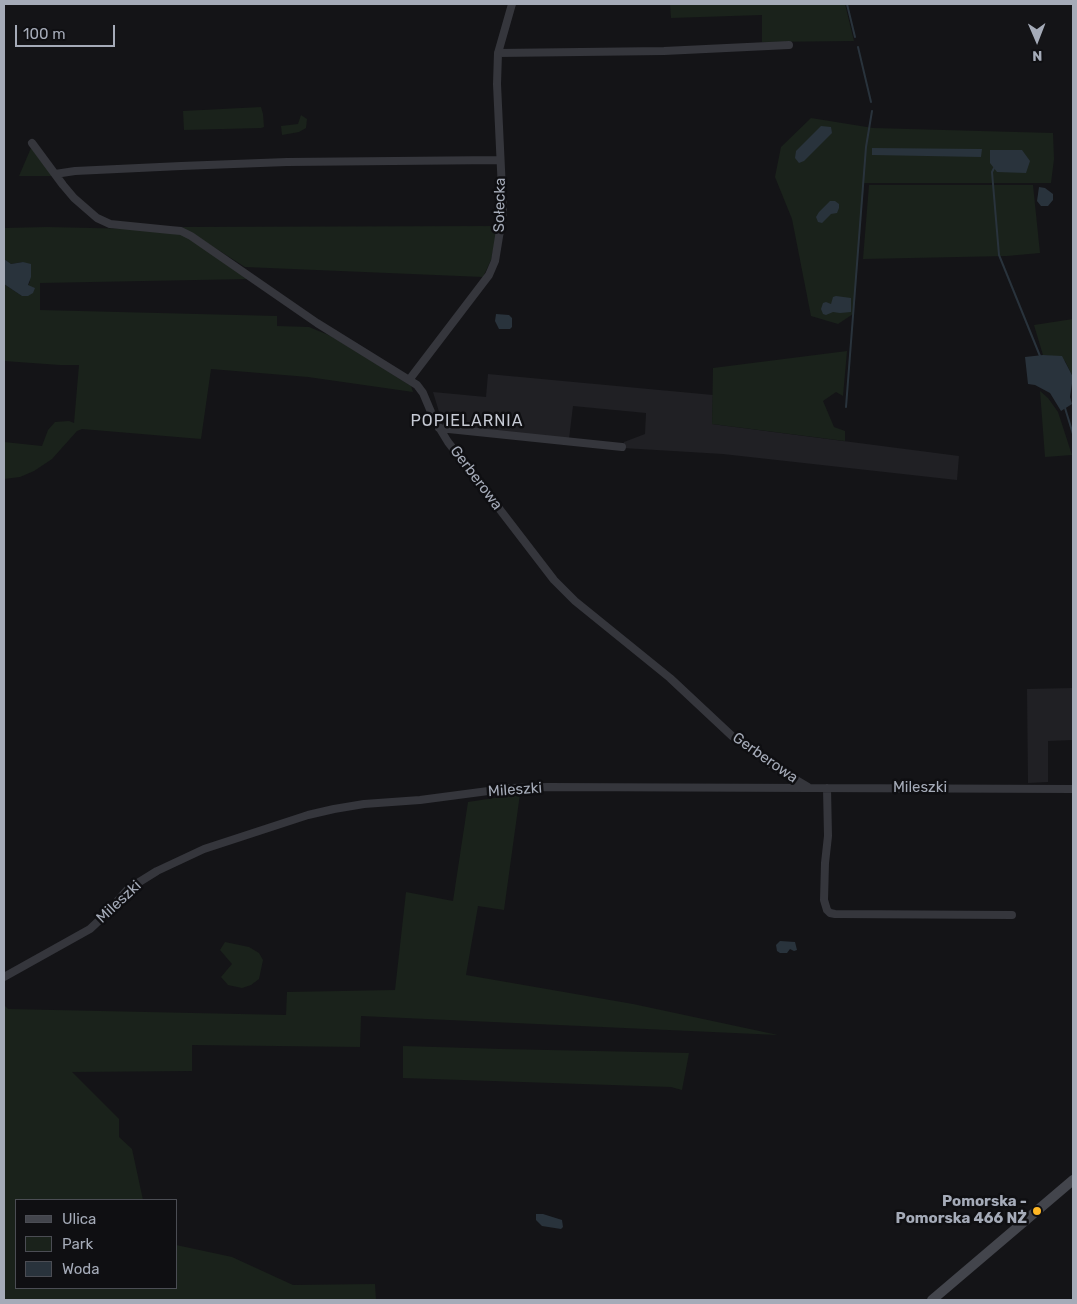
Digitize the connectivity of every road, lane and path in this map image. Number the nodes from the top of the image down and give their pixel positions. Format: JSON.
{"nodes":[{"id":1,"x":512,"y":4,"type":"edge"},
{"id":2,"x":789,"y":45,"type":"dead end"},
{"id":3,"x":498,"y":53,"type":"junction"},
{"id":4,"x":32,"y":142,"type":"dead end"},
{"id":5,"x":500,"y":160,"type":"junction"},
{"id":6,"x":55,"y":174,"type":"junction"},
{"id":7,"x":409,"y":380,"type":"junction"},
{"id":8,"x":439,"y":428,"type":"junction"},
{"id":9,"x":622,"y":447,"type":"dead end"},
{"id":10,"x":810,"y":788,"type":"junction"},
{"id":11,"x":827,"y":788,"type":"junction"},
{"id":12,"x":1073,"y":789,"type":"edge"},
{"id":13,"x":1012,"y":915,"type":"dead end"},
{"id":14,"x":4,"y":977,"type":"edge"},
{"id":15,"x":1073,"y":1180,"type":"edge"},
{"id":16,"x":932,"y":1300,"type":"edge"}],
"edges":[{"from":1,"to":3,"type":"street","name":"Sołecka"},
{"from":2,"to":3,"type":"street"},
{"from":3,"to":5,"type":"street","name":"Sołecka"},
{"from":4,"to":6,"type":"street","name":"Gerberowa"},
{"from":5,"to":6,"type":"street"},
{"from":5,"to":7,"type":"street","name":"Sołecka"},
{"from":6,"to":7,"type":"street","name":"Gerberowa"},
{"from":7,"to":8,"type":"street","name":"Gerberowa"},
{"from":8,"to":9,"type":"street"},
{"from":8,"to":10,"type":"street","name":"Gerberowa"},
{"from":10,"to":11,"type":"street","name":"Mileszki"},
{"from":10,"to":14,"type":"street","name":"Mileszki"},
{"from":11,"to":12,"type":"street","name":"Mileszki"},
{"from":11,"to":13,"type":"street"},
{"from":15,"to":16,"type":"street"}]}
